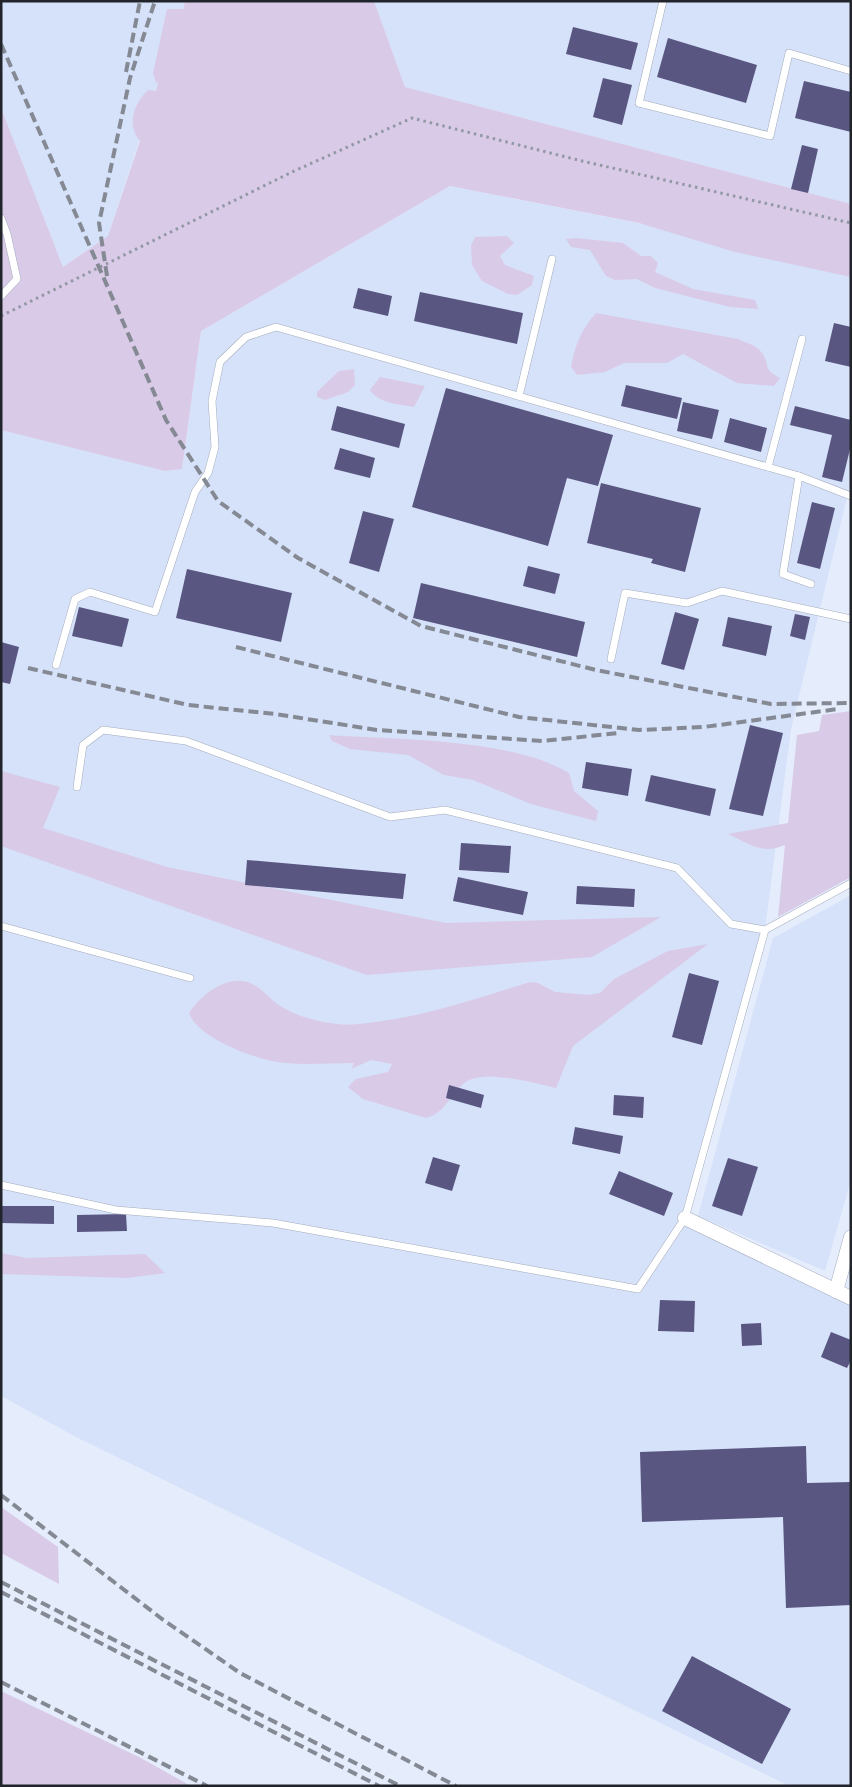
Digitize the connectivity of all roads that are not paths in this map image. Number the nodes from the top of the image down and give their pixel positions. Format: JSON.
{"nodes":[{"id":1,"x":663,"y":1,"type":"edge"},
{"id":2,"x":851,"y":71,"type":"edge"},
{"id":3,"x":1,"y":218,"type":"edge"},
{"id":4,"x":552,"y":259,"type":"dead end"},
{"id":5,"x":1,"y":296,"type":"edge"},
{"id":6,"x":802,"y":340,"type":"dead end"},
{"id":7,"x":519,"y":396,"type":"junction"},
{"id":8,"x":768,"y":468,"type":"junction"},
{"id":9,"x":800,"y":476,"type":"junction"},
{"id":10,"x":851,"y":496,"type":"edge"},
{"id":11,"x":811,"y":584,"type":"dead end"},
{"id":12,"x":851,"y":619,"type":"edge"},
{"id":13,"x":611,"y":659,"type":"dead end"},
{"id":14,"x":56,"y":665,"type":"dead end"},
{"id":15,"x":77,"y":787,"type":"dead end"},
{"id":16,"x":851,"y":884,"type":"edge"},
{"id":17,"x":1,"y":926,"type":"edge"},
{"id":18,"x":765,"y":930,"type":"junction"},
{"id":19,"x":190,"y":978,"type":"dead end"},
{"id":20,"x":1,"y":1185,"type":"edge"},
{"id":21,"x":685,"y":1218,"type":"junction"},
{"id":22,"x":851,"y":1238,"type":"edge"},
{"id":23,"x":836,"y":1292,"type":"junction"},
{"id":24,"x":851,"y":1298,"type":"edge"}],
"edges":[{"from":1,"to":2,"type":"lane"},
{"from":3,"to":5,"type":"lane"},
{"from":4,"to":7,"type":"lane"},
{"from":6,"to":8,"type":"lane"},
{"from":7,"to":8,"type":"lane"},
{"from":7,"to":14,"type":"lane"},
{"from":8,"to":9,"type":"lane"},
{"from":9,"to":10,"type":"lane"},
{"from":9,"to":11,"type":"lane"},
{"from":12,"to":13,"type":"lane"},
{"from":15,"to":18,"type":"lane"},
{"from":16,"to":18,"type":"lane"},
{"from":17,"to":19,"type":"lane"},
{"from":18,"to":21,"type":"lane"},
{"from":20,"to":21,"type":"lane"},
{"from":21,"to":23,"type":"street"},
{"from":22,"to":23,"type":"street"},
{"from":23,"to":24,"type":"street"}]}
